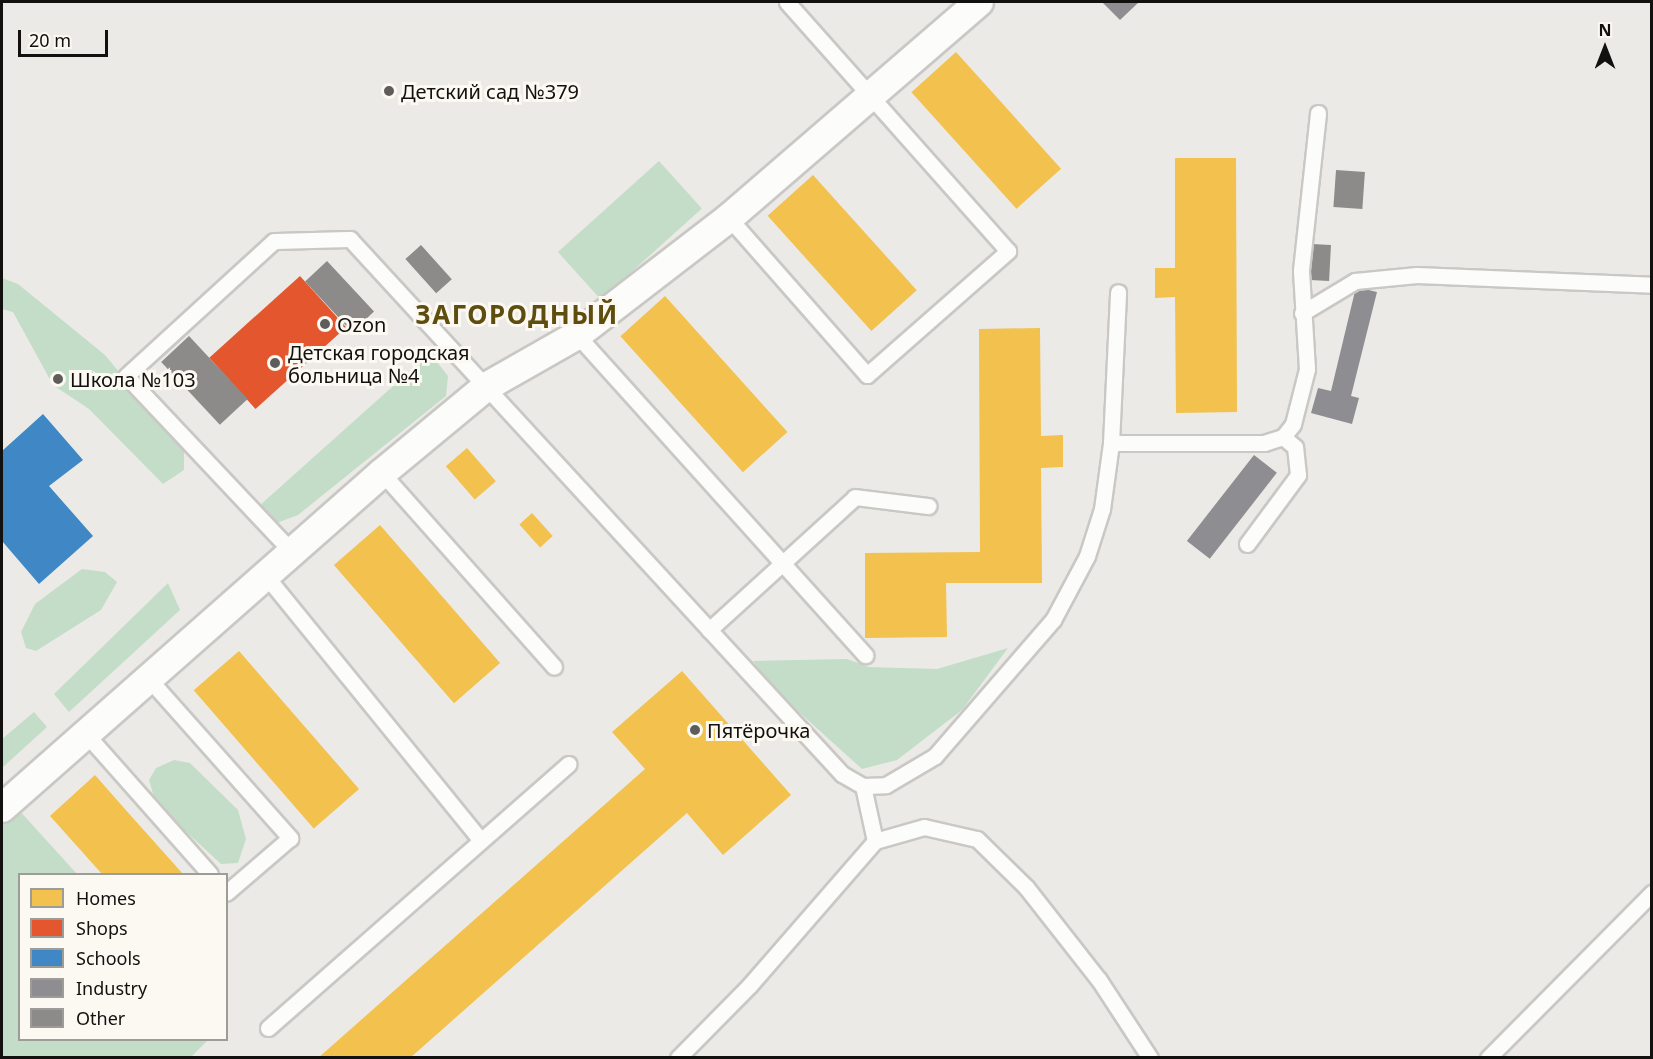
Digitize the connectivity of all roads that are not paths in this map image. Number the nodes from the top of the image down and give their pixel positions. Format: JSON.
{"nodes":[{"id":1,"x":787,"y":2,"type":"edge"},
{"id":2,"x":979,"y":2,"type":"edge"},
{"id":3,"x":870,"y":96,"type":"junction"},
{"id":4,"x":1318,"y":113,"type":"dead end"},
{"id":5,"x":729,"y":218,"type":"junction"},
{"id":6,"x":1652,"y":285,"type":"edge"},
{"id":7,"x":1118,"y":292,"type":"dead end"},
{"id":8,"x":1302,"y":313,"type":"junction"},
{"id":9,"x":577,"y":335,"type":"junction"},
{"id":10,"x":486,"y":387,"type":"junction"},
{"id":11,"x":1283,"y":436,"type":"junction"},
{"id":12,"x":1111,"y":442,"type":"junction"},
{"id":13,"x":382,"y":473,"type":"junction"},
{"id":14,"x":928,"y":506,"type":"dead end"},
{"id":15,"x":1247,"y":544,"type":"dead end"},
{"id":16,"x":293,"y":553,"type":"junction"},
{"id":17,"x":784,"y":560,"type":"junction"},
{"id":18,"x":266,"y":576,"type":"junction"},
{"id":19,"x":710,"y":630,"type":"junction"},
{"id":20,"x":865,"y":655,"type":"dead end"},
{"id":21,"x":554,"y":667,"type":"dead end"},
{"id":22,"x":149,"y":679,"type":"junction"},
{"id":23,"x":86,"y":734,"type":"junction"},
{"id":24,"x":569,"y":764,"type":"dead end"},
{"id":25,"x":863,"y":786,"type":"junction"},
{"id":26,"x":2,"y":808,"type":"edge"},
{"id":27,"x":481,"y":842,"type":"junction"},
{"id":28,"x":874,"y":842,"type":"junction"},
{"id":29,"x":209,"y":873,"type":"edge"},
{"id":30,"x":228,"y":891,"type":"edge"},
{"id":31,"x":1652,"y":893,"type":"edge"},
{"id":32,"x":268,"y":1028,"type":"dead end"},
{"id":33,"x":678,"y":1058,"type":"edge"},
{"id":34,"x":1150,"y":1058,"type":"edge"},
{"id":35,"x":1488,"y":1058,"type":"edge"}],
"edges":[{"from":1,"to":3,"type":"lane"},
{"from":2,"to":3,"type":"street"},
{"from":3,"to":5,"type":"street"},
{"from":3,"to":5,"type":"lane"},
{"from":4,"to":8,"type":"lane"},
{"from":5,"to":9,"type":"street"},
{"from":6,"to":8,"type":"lane"},
{"from":7,"to":12,"type":"lane"},
{"from":8,"to":11,"type":"lane"},
{"from":9,"to":10,"type":"street"},
{"from":9,"to":17,"type":"lane"},
{"from":10,"to":13,"type":"street"},
{"from":10,"to":16,"type":"lane"},
{"from":10,"to":19,"type":"lane"},
{"from":11,"to":12,"type":"lane"},
{"from":11,"to":15,"type":"lane"},
{"from":12,"to":25,"type":"lane"},
{"from":13,"to":16,"type":"street"},
{"from":13,"to":21,"type":"lane"},
{"from":14,"to":17,"type":"lane"},
{"from":16,"to":18,"type":"street"},
{"from":17,"to":19,"type":"lane"},
{"from":17,"to":20,"type":"lane"},
{"from":18,"to":22,"type":"street"},
{"from":18,"to":27,"type":"lane"},
{"from":19,"to":25,"type":"lane"},
{"from":22,"to":23,"type":"street"},
{"from":22,"to":30,"type":"lane"},
{"from":23,"to":26,"type":"street"},
{"from":23,"to":29,"type":"lane"},
{"from":24,"to":27,"type":"lane"},
{"from":25,"to":28,"type":"lane"},
{"from":27,"to":32,"type":"lane"},
{"from":28,"to":33,"type":"lane"},
{"from":28,"to":34,"type":"lane"},
{"from":31,"to":35,"type":"lane"}]}
